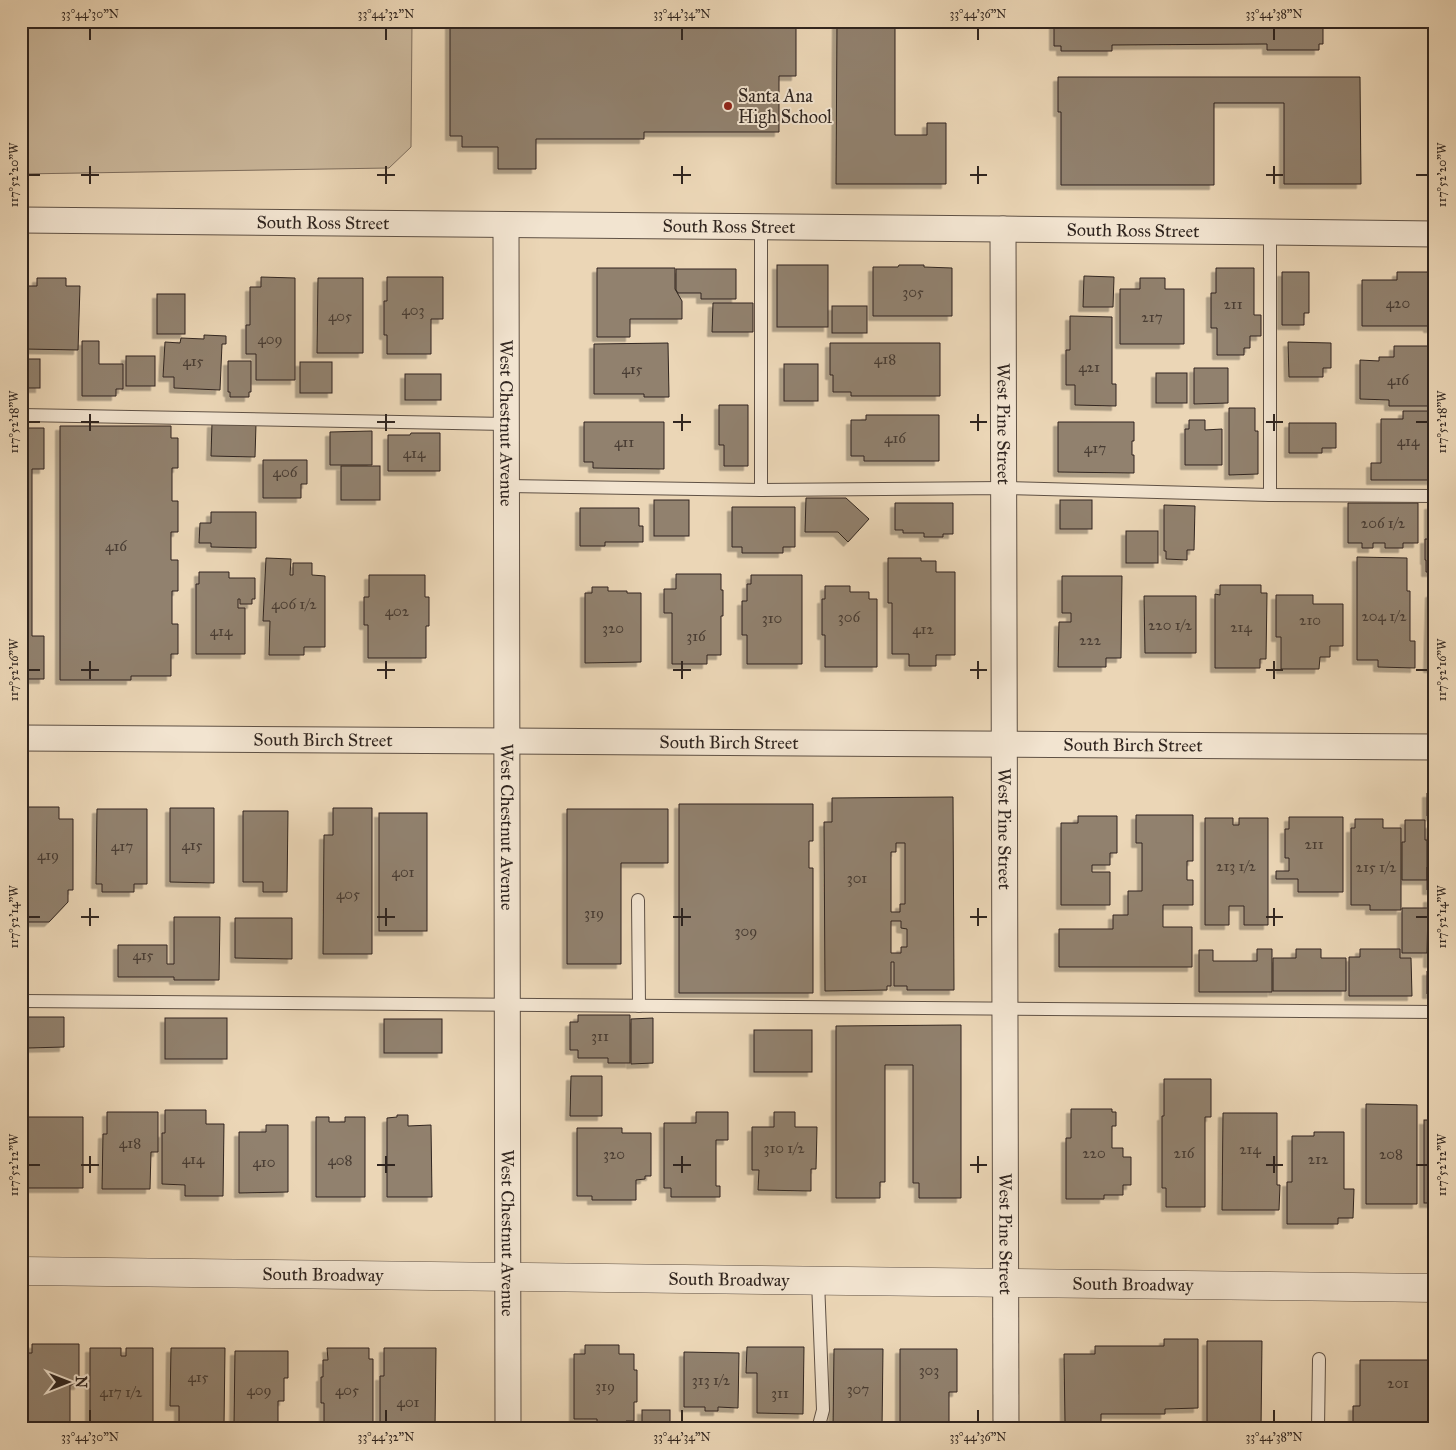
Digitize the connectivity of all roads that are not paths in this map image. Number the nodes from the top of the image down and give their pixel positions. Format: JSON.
{"nodes":[{"id":1,"x":21,"y":220,"type":"edge"},
{"id":2,"x":506,"y":225,"type":"junction"},
{"id":3,"x":761,"y":228,"type":"junction"},
{"id":4,"x":1003,"y":229,"type":"junction"},
{"id":5,"x":1270,"y":233,"type":"junction"},
{"id":6,"x":1435,"y":234,"type":"edge"},
{"id":7,"x":21,"y":415,"type":"edge"},
{"id":8,"x":506,"y":424,"type":"junction"},
{"id":9,"x":506,"y":486,"type":"junction"},
{"id":10,"x":1004,"y":488,"type":"junction"},
{"id":11,"x":761,"y":490,"type":"junction"},
{"id":12,"x":1270,"y":495,"type":"junction"},
{"id":13,"x":1435,"y":496,"type":"edge"},
{"id":14,"x":21,"y":738,"type":"edge"},
{"id":15,"x":507,"y":741,"type":"junction"},
{"id":16,"x":1004,"y":744,"type":"junction"},
{"id":17,"x":1435,"y":747,"type":"edge"},
{"id":18,"x":638,"y":900,"type":"dead end"},
{"id":19,"x":21,"y":1001,"type":"edge"},
{"id":20,"x":507,"y":1005,"type":"junction"},
{"id":21,"x":639,"y":1006,"type":"junction"},
{"id":22,"x":1005,"y":1009,"type":"junction"},
{"id":23,"x":1435,"y":1012,"type":"edge"},
{"id":24,"x":21,"y":1271,"type":"edge"},
{"id":25,"x":508,"y":1278,"type":"junction"},
{"id":26,"x":818,"y":1281,"type":"junction"},
{"id":27,"x":1005,"y":1283,"type":"junction"},
{"id":28,"x":1435,"y":1288,"type":"edge"},
{"id":29,"x":1319,"y":1359,"type":"dead end"},
{"id":30,"x":508,"y":1429,"type":"edge"},
{"id":31,"x":818,"y":1429,"type":"edge"},
{"id":32,"x":1006,"y":1429,"type":"edge"},
{"id":33,"x":1318,"y":1429,"type":"edge"}],
"edges":[{"from":1,"to":2,"type":"street","name":"South Ross Street"},
{"from":2,"to":3,"type":"street","name":"South Ross Street"},
{"from":2,"to":8,"type":"street","name":"West Chestnut Avenue"},
{"from":3,"to":4,"type":"street","name":"South Ross Street"},
{"from":3,"to":11,"type":"lane"},
{"from":4,"to":5,"type":"street","name":"South Ross Street"},
{"from":4,"to":10,"type":"street","name":"West Pine Street"},
{"from":5,"to":6,"type":"street","name":"South Ross Street"},
{"from":5,"to":12,"type":"lane"},
{"from":7,"to":8,"type":"lane"},
{"from":8,"to":9,"type":"street","name":"West Chestnut Avenue"},
{"from":9,"to":11,"type":"lane"},
{"from":9,"to":15,"type":"street","name":"West Chestnut Avenue"},
{"from":10,"to":11,"type":"lane"},
{"from":10,"to":12,"type":"lane"},
{"from":10,"to":16,"type":"street","name":"West Pine Street"},
{"from":12,"to":13,"type":"lane"},
{"from":14,"to":15,"type":"street","name":"South Birch Street"},
{"from":15,"to":16,"type":"street","name":"South Birch Street"},
{"from":15,"to":20,"type":"street","name":"West Chestnut Avenue"},
{"from":16,"to":17,"type":"street","name":"South Birch Street"},
{"from":16,"to":22,"type":"street","name":"West Pine Street"},
{"from":18,"to":21,"type":"lane"},
{"from":19,"to":20,"type":"lane"},
{"from":20,"to":21,"type":"lane"},
{"from":20,"to":25,"type":"street","name":"West Chestnut Avenue"},
{"from":21,"to":22,"type":"lane"},
{"from":22,"to":23,"type":"lane"},
{"from":22,"to":27,"type":"street","name":"West Pine Street"},
{"from":24,"to":25,"type":"street","name":"South Broadway"},
{"from":25,"to":26,"type":"street","name":"South Broadway"},
{"from":25,"to":30,"type":"street","name":"West Chestnut Avenue"},
{"from":26,"to":27,"type":"street","name":"South Broadway"},
{"from":26,"to":31,"type":"lane"},
{"from":27,"to":28,"type":"street","name":"South Broadway"},
{"from":27,"to":32,"type":"street","name":"West Pine Street"},
{"from":29,"to":33,"type":"lane"}]}
